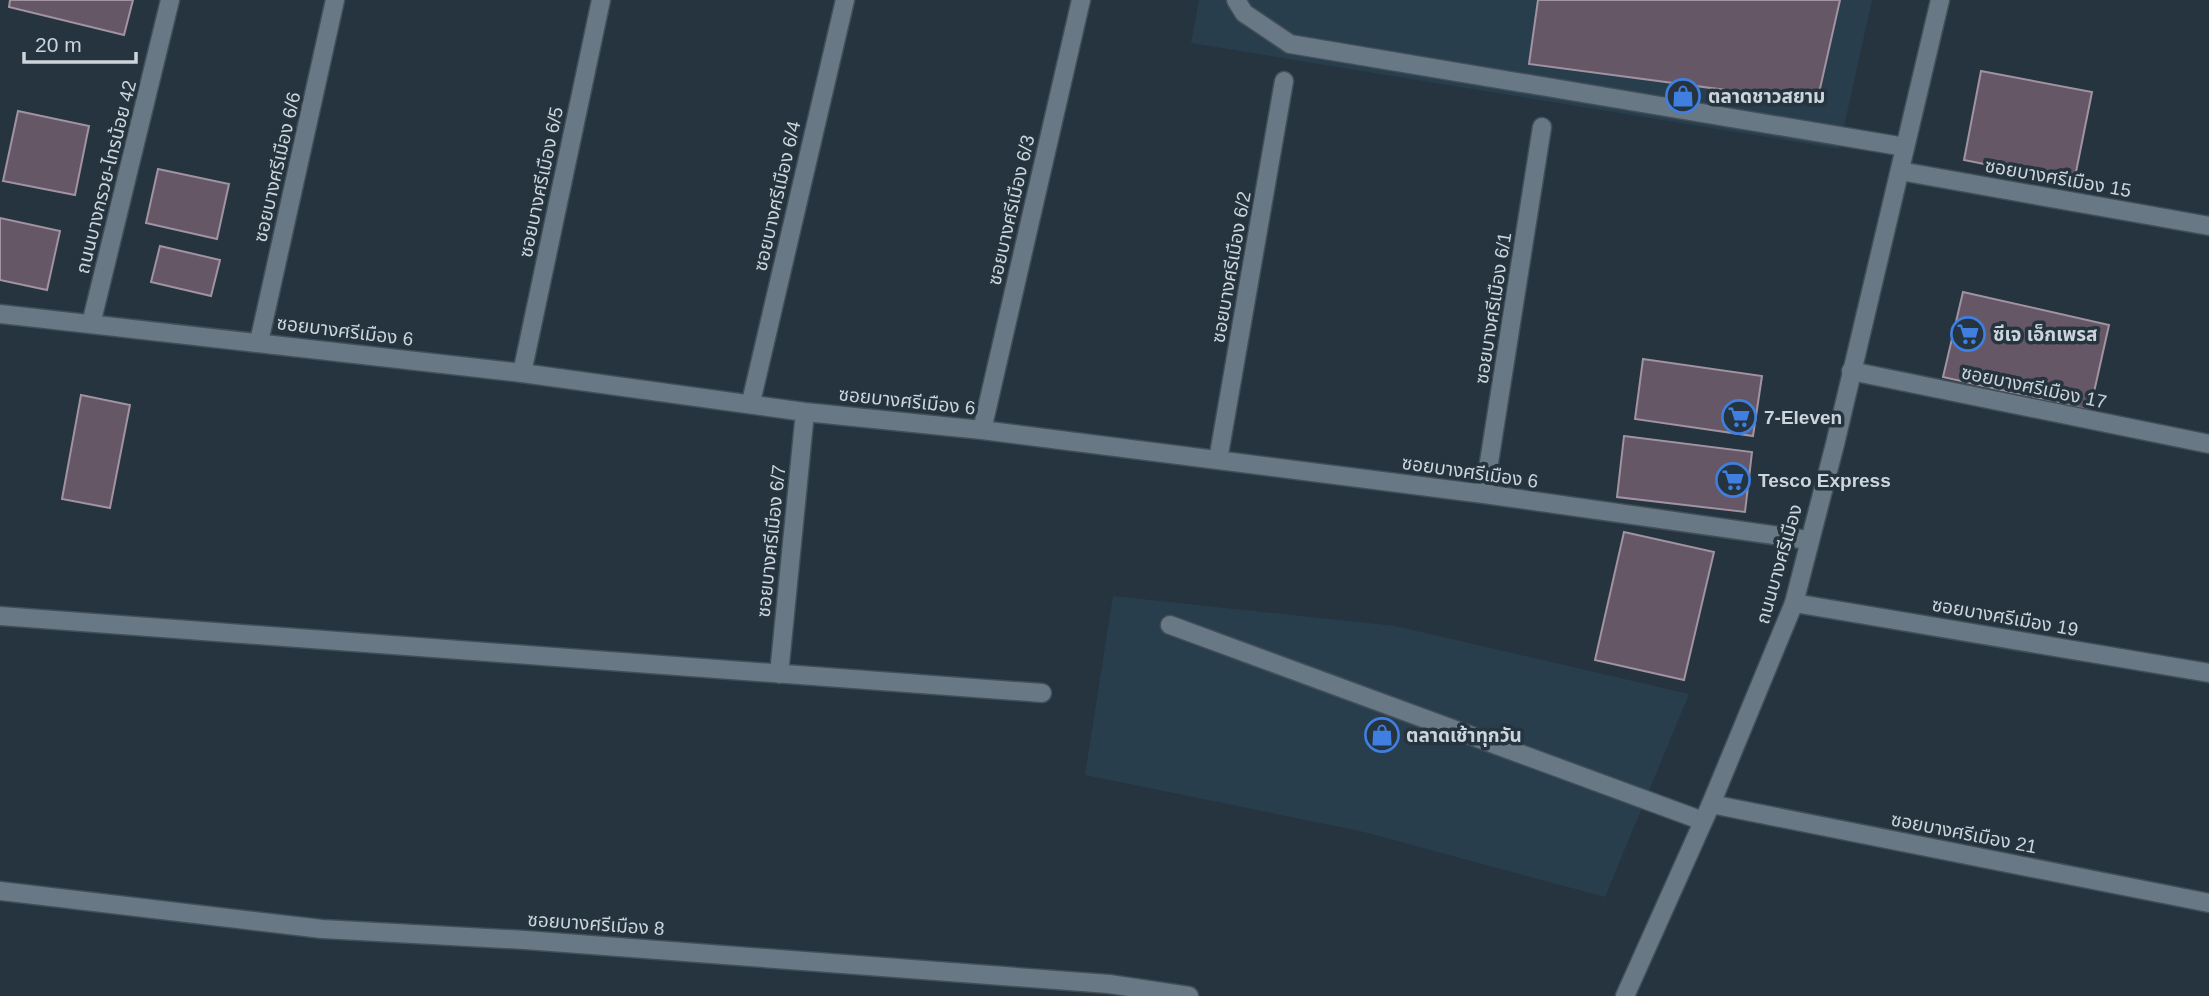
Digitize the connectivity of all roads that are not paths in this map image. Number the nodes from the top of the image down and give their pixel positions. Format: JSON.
{"nodes":[{"id":1,"x":170,"y":0,"type":"edge"},
{"id":2,"x":335,"y":0,"type":"edge"},
{"id":3,"x":601,"y":0,"type":"edge"},
{"id":4,"x":845,"y":0,"type":"edge"},
{"id":5,"x":1081,"y":0,"type":"edge"},
{"id":6,"x":1237,"y":0,"type":"edge"},
{"id":7,"x":1940,"y":0,"type":"edge"},
{"id":8,"x":1284,"y":81,"type":"dead end"},
{"id":9,"x":1542,"y":127,"type":"dead end"},
{"id":10,"x":1905,"y":147,"type":"junction"},
{"id":11,"x":1900,"y":171,"type":"junction"},
{"id":12,"x":2209,"y":226,"type":"edge"},
{"id":13,"x":0,"y":314,"type":"edge"},
{"id":14,"x":92,"y":324,"type":"junction"},
{"id":15,"x":259,"y":342,"type":"junction"},
{"id":16,"x":1852,"y":371,"type":"junction"},
{"id":17,"x":522,"y":373,"type":"junction"},
{"id":18,"x":751,"y":402,"type":"junction"},
{"id":19,"x":805,"y":412,"type":"junction"},
{"id":20,"x":982,"y":430,"type":"junction"},
{"id":21,"x":2209,"y":444,"type":"edge"},
{"id":22,"x":1218,"y":460,"type":"junction"},
{"id":23,"x":1484,"y":494,"type":"junction"},
{"id":24,"x":1808,"y":540,"type":"junction"},
{"id":25,"x":1794,"y":603,"type":"junction"},
{"id":26,"x":0,"y":616,"type":"edge"},
{"id":27,"x":1170,"y":625,"type":"dead end"},
{"id":28,"x":2209,"y":673,"type":"edge"},
{"id":29,"x":779,"y":674,"type":"junction"},
{"id":30,"x":1042,"y":693,"type":"dead end"},
{"id":31,"x":1707,"y":813,"type":"junction"},
{"id":32,"x":0,"y":891,"type":"edge"},
{"id":33,"x":2209,"y":903,"type":"edge"},
{"id":34,"x":1189,"y":996,"type":"edge"},
{"id":35,"x":1625,"y":996,"type":"edge"}],
"edges":[{"from":1,"to":14,"type":"street","name":"ถนนบางกรวย-ไทรน้อย 42"},
{"from":2,"to":15,"type":"street","name":"ซอยบางศรีเมือง 6/6"},
{"from":3,"to":17,"type":"street","name":"ซอยบางศรีเมือง 6/5"},
{"from":4,"to":18,"type":"street","name":"ซอยบางศรีเมือง 6/4"},
{"from":5,"to":20,"type":"street","name":"ซอยบางศรีเมือง 6/3"},
{"from":6,"to":10,"type":"street"},
{"from":7,"to":10,"type":"street","name":"ถนนบางศรีเมือง"},
{"from":8,"to":22,"type":"street","name":"ซอยบางศรีเมือง 6/2"},
{"from":9,"to":23,"type":"street","name":"ซอยบางศรีเมือง 6/1"},
{"from":10,"to":11,"type":"street","name":"ถนนบางศรีเมือง"},
{"from":11,"to":12,"type":"street","name":"ซอยบางศรีเมือง 15"},
{"from":11,"to":16,"type":"street","name":"ถนนบางศรีเมือง"},
{"from":13,"to":14,"type":"street","name":"ซอยบางศรีเมือง 6"},
{"from":14,"to":15,"type":"street","name":"ซอยบางศรีเมือง 6"},
{"from":15,"to":17,"type":"street","name":"ซอยบางศรีเมือง 6"},
{"from":16,"to":21,"type":"street","name":"ซอยบางศรีเมือง 17"},
{"from":16,"to":24,"type":"street","name":"ถนนบางศรีเมือง"},
{"from":17,"to":18,"type":"street","name":"ซอยบางศรีเมือง 6"},
{"from":18,"to":19,"type":"street","name":"ซอยบางศรีเมือง 6"},
{"from":19,"to":20,"type":"street","name":"ซอยบางศรีเมือง 6"},
{"from":19,"to":29,"type":"street","name":"ซอยบางศรีเมือง 6/7"},
{"from":20,"to":22,"type":"street","name":"ซอยบางศรีเมือง 6"},
{"from":22,"to":23,"type":"street","name":"ซอยบางศรีเมือง 6"},
{"from":23,"to":24,"type":"street","name":"ซอยบางศรีเมือง 6"},
{"from":24,"to":25,"type":"street","name":"ถนนบางศรีเมือง"},
{"from":25,"to":28,"type":"street","name":"ซอยบางศรีเมือง 19"},
{"from":25,"to":31,"type":"street","name":"ถนนบางศรีเมือง"},
{"from":26,"to":29,"type":"street"},
{"from":27,"to":31,"type":"street","name":"ซอยบางศรีเมือง 21"},
{"from":29,"to":30,"type":"street"},
{"from":31,"to":33,"type":"street","name":"ซอยบางศรีเมือง 21"},
{"from":31,"to":35,"type":"street","name":"ถนนบางศรีเมือง"},
{"from":32,"to":34,"type":"street","name":"ซอยบางศรีเมือง 8"}]}
